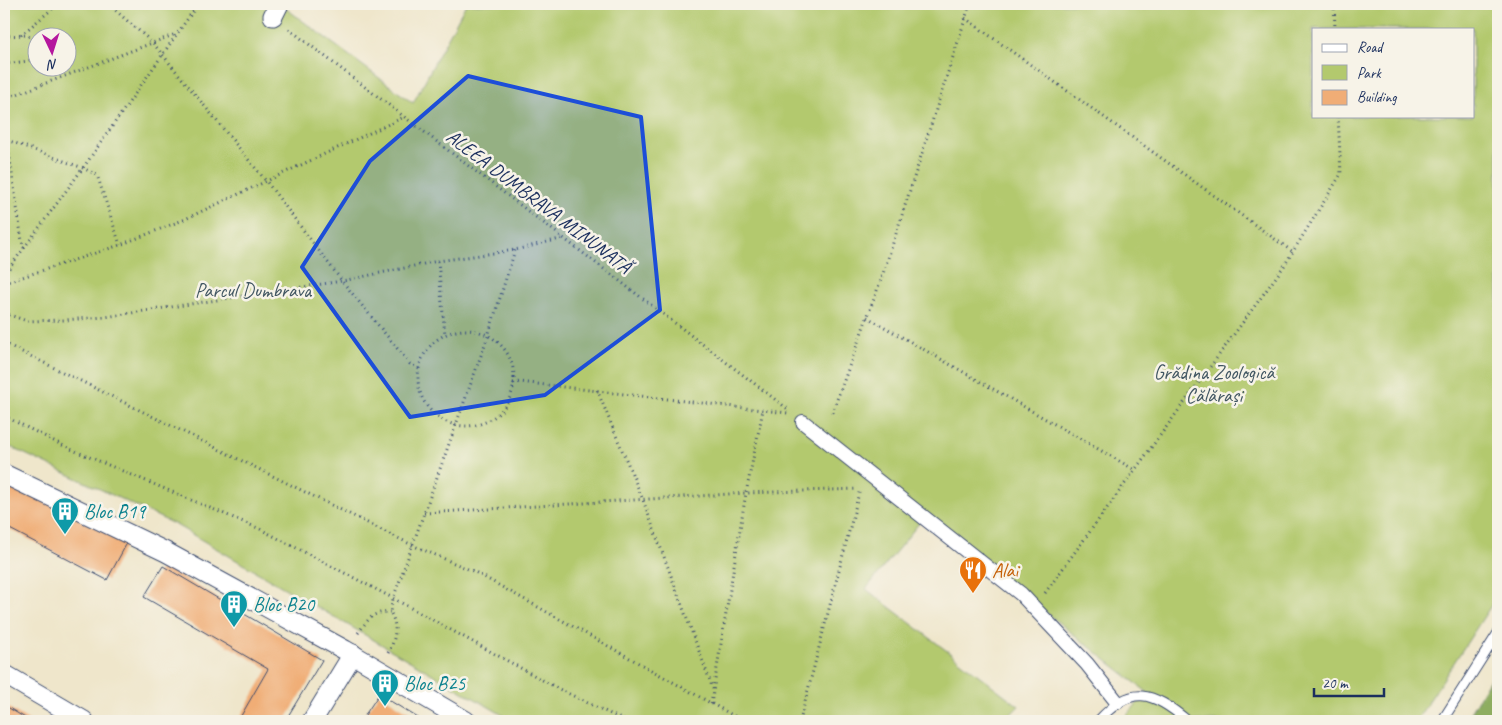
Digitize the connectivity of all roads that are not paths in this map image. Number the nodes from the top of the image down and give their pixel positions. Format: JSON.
{"nodes":[{"id":1,"x":798,"y":418,"type":"road end"},
{"id":2,"x":4,"y":474,"type":"edge"},
{"id":3,"x":1498,"y":633,"type":"edge"},
{"id":4,"x":349,"y":652,"type":"junction"},
{"id":5,"x":4,"y":674,"type":"edge"},
{"id":6,"x":1117,"y":702,"type":"junction"},
{"id":7,"x":84,"y":721,"type":"edge"},
{"id":8,"x":312,"y":721,"type":"edge"},
{"id":9,"x":466,"y":721,"type":"edge"},
{"id":10,"x":1098,"y":721,"type":"edge"},
{"id":11,"x":1188,"y":721,"type":"edge"},
{"id":12,"x":1442,"y":721,"type":"edge"}],
"edges":[{"from":1,"to":6,"type":"street"},
{"from":2,"to":4,"type":"street"},
{"from":3,"to":12,"type":"lane"},
{"from":4,"to":8,"type":"street"},
{"from":4,"to":9,"type":"street"},
{"from":5,"to":7,"type":"street"},
{"from":6,"to":10,"type":"lane"},
{"from":6,"to":11,"type":"lane"}]}
